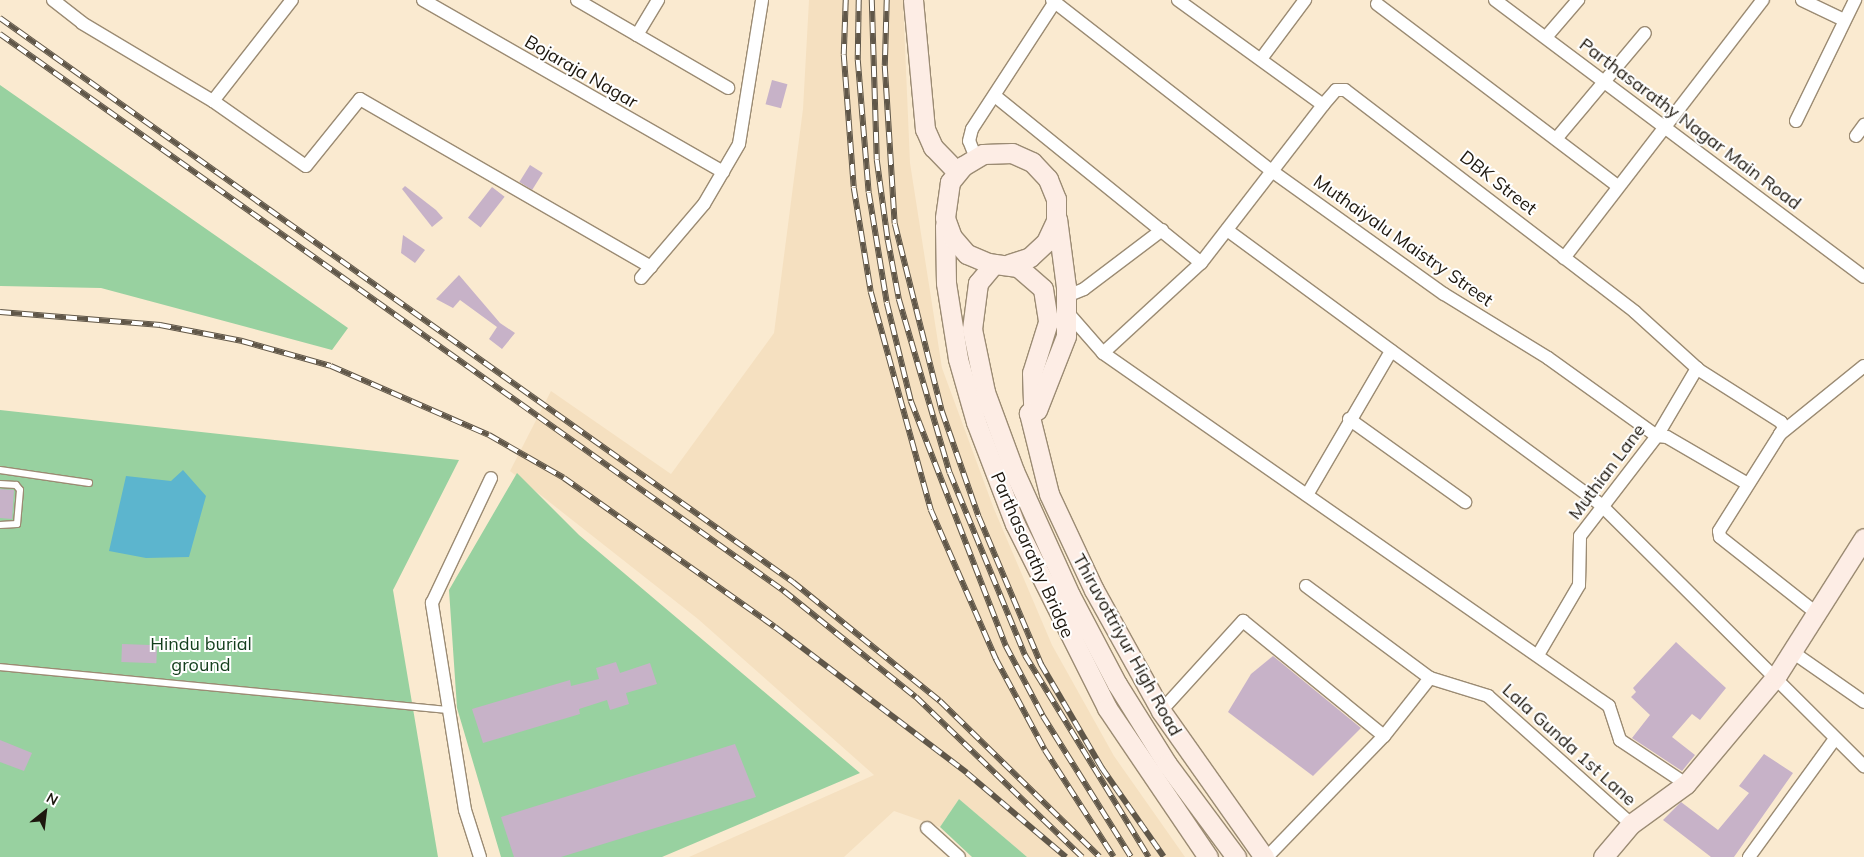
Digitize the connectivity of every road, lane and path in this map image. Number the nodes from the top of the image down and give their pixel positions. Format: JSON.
{"nodes":[{"id":1,"x":53,"y":0,"type":"edge"},
{"id":2,"x":292,"y":0,"type":"edge"},
{"id":3,"x":422,"y":0,"type":"edge"},
{"id":4,"x":578,"y":0,"type":"edge"},
{"id":5,"x":658,"y":0,"type":"edge"},
{"id":6,"x":762,"y":0,"type":"edge"},
{"id":7,"x":913,"y":0,"type":"edge"},
{"id":8,"x":1178,"y":0,"type":"edge"},
{"id":9,"x":1305,"y":0,"type":"edge"},
{"id":10,"x":1495,"y":0,"type":"edge"},
{"id":11,"x":1578,"y":0,"type":"edge"},
{"id":12,"x":1763,"y":0,"type":"edge"},
{"id":13,"x":1802,"y":0,"type":"edge"},
{"id":14,"x":1855,"y":0,"type":"edge"},
{"id":15,"x":1054,"y":1,"type":"edge"},
{"id":16,"x":1377,"y":4,"type":"dead end"},
{"id":17,"x":1844,"y":20,"type":"junction"},
{"id":18,"x":1645,"y":33,"type":"dead end"},
{"id":19,"x":637,"y":35,"type":"junction"},
{"id":20,"x":1547,"y":36,"type":"junction"},
{"id":21,"x":1261,"y":59,"type":"junction"},
{"id":22,"x":1605,"y":82,"type":"junction"},
{"id":23,"x":728,"y":88,"type":"dead end"},
{"id":24,"x":995,"y":96,"type":"junction"},
{"id":25,"x":213,"y":101,"type":"junction"},
{"id":26,"x":1323,"y":105,"type":"junction"},
{"id":27,"x":1796,"y":121,"type":"dead end"},
{"id":28,"x":1665,"y":130,"type":"junction"},
{"id":29,"x":1556,"y":139,"type":"junction"},
{"id":30,"x":976,"y":158,"type":"junction"},
{"id":31,"x":1272,"y":171,"type":"junction"},
{"id":32,"x":723,"y":172,"type":"junction"},
{"id":33,"x":957,"y":172,"type":"junction"},
{"id":34,"x":1618,"y":186,"type":"junction"},
{"id":35,"x":1057,"y":214,"type":"junction"},
{"id":36,"x":944,"y":218,"type":"junction"},
{"id":37,"x":1162,"y":230,"type":"junction"},
{"id":38,"x":1227,"y":230,"type":"junction"},
{"id":39,"x":1564,"y":258,"type":"junction"},
{"id":40,"x":1201,"y":263,"type":"junction"},
{"id":41,"x":1001,"y":264,"type":"junction"},
{"id":42,"x":651,"y":267,"type":"junction"},
{"id":43,"x":1864,"y":277,"type":"edge"},
{"id":44,"x":641,"y":278,"type":"dead end"},
{"id":45,"x":1067,"y":304,"type":"junction"},
{"id":46,"x":1391,"y":351,"type":"junction"},
{"id":47,"x":1103,"y":353,"type":"junction"},
{"id":48,"x":1864,"y":366,"type":"edge"},
{"id":49,"x":1697,"y":368,"type":"junction"},
{"id":50,"x":1029,"y":413,"type":"junction"},
{"id":51,"x":1349,"y":419,"type":"junction"},
{"id":52,"x":1780,"y":434,"type":"junction"},
{"id":53,"x":1657,"y":436,"type":"junction"},
{"id":54,"x":0,"y":470,"type":"edge"},
{"id":55,"x":491,"y":478,"type":"dead end"},
{"id":56,"x":89,"y":483,"type":"dead end"},
{"id":57,"x":1746,"y":483,"type":"junction"},
{"id":58,"x":0,"y":484,"type":"edge"},
{"id":59,"x":1307,"y":495,"type":"junction"},
{"id":60,"x":1465,"y":502,"type":"dead end"},
{"id":61,"x":1601,"y":505,"type":"junction"},
{"id":62,"x":0,"y":525,"type":"edge"},
{"id":63,"x":1864,"y":538,"type":"edge"},
{"id":64,"x":1306,"y":586,"type":"dead end"},
{"id":65,"x":1815,"y":612,"type":"junction"},
{"id":66,"x":1791,"y":651,"type":"junction"},
{"id":67,"x":1538,"y":655,"type":"junction"},
{"id":68,"x":0,"y":667,"type":"edge"},
{"id":69,"x":1777,"y":675,"type":"junction"},
{"id":70,"x":1430,"y":678,"type":"junction"},
{"id":71,"x":1864,"y":702,"type":"edge"},
{"id":72,"x":452,"y":710,"type":"junction"},
{"id":73,"x":1161,"y":710,"type":"junction"},
{"id":74,"x":1384,"y":736,"type":"junction"},
{"id":75,"x":1834,"y":740,"type":"junction"},
{"id":76,"x":1864,"y":766,"type":"edge"},
{"id":77,"x":1686,"y":784,"type":"junction"},
{"id":78,"x":1630,"y":824,"type":"junction"},
{"id":79,"x":927,"y":828,"type":"dead end"},
{"id":80,"x":1612,"y":854,"type":"edge"},
{"id":81,"x":480,"y":857,"type":"edge"},
{"id":82,"x":959,"y":857,"type":"edge"},
{"id":83,"x":1208,"y":857,"type":"edge"},
{"id":84,"x":1236,"y":857,"type":"edge"},
{"id":85,"x":1265,"y":857,"type":"edge"},
{"id":86,"x":1750,"y":857,"type":"edge"}],
"edges":[{"from":1,"to":25,"type":"street"},
{"from":2,"to":25,"type":"street"},
{"from":3,"to":32,"type":"street","name":"Bojaraja Nagar"},
{"from":4,"to":19,"type":"street"},
{"from":5,"to":19,"type":"street"},
{"from":6,"to":32,"type":"street"},
{"from":7,"to":33,"type":"main road"},
{"from":8,"to":21,"type":"street"},
{"from":9,"to":21,"type":"street"},
{"from":10,"to":20,"type":"street","name":"Parthasarathy Nagar Main Road"},
{"from":11,"to":20,"type":"street"},
{"from":12,"to":28,"type":"street"},
{"from":13,"to":17,"type":"street"},
{"from":14,"to":17,"type":"street"},
{"from":15,"to":24,"type":"street"},
{"from":15,"to":31,"type":"street","name":"Muthaiyalu Maistry Street"},
{"from":16,"to":29,"type":"street"},
{"from":17,"to":27,"type":"street"},
{"from":18,"to":22,"type":"street"},
{"from":19,"to":23,"type":"street"},
{"from":20,"to":22,"type":"street","name":"Parthasarathy Nagar Main Road"},
{"from":21,"to":26,"type":"street"},
{"from":22,"to":28,"type":"street","name":"Parthasarathy Nagar Main Road"},
{"from":22,"to":29,"type":"street"},
{"from":24,"to":30,"type":"street"},
{"from":24,"to":37,"type":"street"},
{"from":25,"to":42,"type":"street"},
{"from":26,"to":31,"type":"street","name":"DBK Street"},
{"from":26,"to":39,"type":"street","name":"DBK Street"},
{"from":28,"to":34,"type":"street"},
{"from":28,"to":43,"type":"street","name":"Parthasarathy Nagar Main Road"},
{"from":29,"to":34,"type":"street"},
{"from":30,"to":33,"type":"main road"},
{"from":30,"to":35,"type":"main road"},
{"from":31,"to":38,"type":"street","name":"DBK Street"},
{"from":31,"to":53,"type":"street","name":"Muthaiyalu Maistry Street"},
{"from":32,"to":42,"type":"street"},
{"from":33,"to":36,"type":"main road"},
{"from":34,"to":39,"type":"street"},
{"from":35,"to":41,"type":"main road"},
{"from":35,"to":45,"type":"main road"},
{"from":36,"to":41,"type":"main road"},
{"from":36,"to":83,"type":"main road","name":"Parthasarathy Bridge"},
{"from":37,"to":40,"type":"street"},
{"from":37,"to":45,"type":"street"},
{"from":38,"to":40,"type":"street","name":"DBK Street"},
{"from":38,"to":46,"type":"street"},
{"from":39,"to":49,"type":"street","name":"DBK Street"},
{"from":40,"to":47,"type":"street","name":"DBK Street"},
{"from":41,"to":50,"type":"main road","name":"Thiruvottriyur High Road"},
{"from":41,"to":84,"type":"main road","name":"Parthasarathy Bridge"},
{"from":42,"to":44,"type":"street"},
{"from":45,"to":47,"type":"street"},
{"from":45,"to":50,"type":"main road"},
{"from":46,"to":51,"type":"street"},
{"from":46,"to":61,"type":"street"},
{"from":47,"to":59,"type":"street"},
{"from":48,"to":52,"type":"street"},
{"from":49,"to":52,"type":"street","name":"DBK Street"},
{"from":49,"to":53,"type":"street","name":"Muthian Lane"},
{"from":50,"to":73,"type":"main road","name":"Thiruvottriyur High Road"},
{"from":51,"to":59,"type":"street"},
{"from":51,"to":60,"type":"street"},
{"from":52,"to":57,"type":"street"},
{"from":53,"to":57,"type":"street","name":"Muthaiyalu Maistry Street"},
{"from":53,"to":61,"type":"street","name":"Muthian Lane"},
{"from":54,"to":56,"type":"lane"},
{"from":55,"to":72,"type":"street"},
{"from":57,"to":65,"type":"street"},
{"from":58,"to":62,"type":"lane"},
{"from":59,"to":67,"type":"street"},
{"from":61,"to":67,"type":"street","name":"Muthian Lane"},
{"from":61,"to":69,"type":"street"},
{"from":63,"to":65,"type":"main road"},
{"from":64,"to":70,"type":"street","name":"Lala Gunda 1st Lane"},
{"from":65,"to":66,"type":"main road"},
{"from":66,"to":69,"type":"main road"},
{"from":66,"to":71,"type":"street"},
{"from":67,"to":77,"type":"street"},
{"from":68,"to":72,"type":"lane"},
{"from":69,"to":75,"type":"street"},
{"from":69,"to":77,"type":"main road"},
{"from":70,"to":74,"type":"street"},
{"from":70,"to":78,"type":"street","name":"Lala Gunda 1st Lane"},
{"from":72,"to":81,"type":"street"},
{"from":73,"to":74,"type":"street"},
{"from":73,"to":85,"type":"main road","name":"Thiruvottriyur High Road"},
{"from":74,"to":85,"type":"street"},
{"from":75,"to":76,"type":"street"},
{"from":75,"to":86,"type":"street"},
{"from":77,"to":78,"type":"main road"},
{"from":78,"to":80,"type":"main road"},
{"from":79,"to":82,"type":"street"}]}
